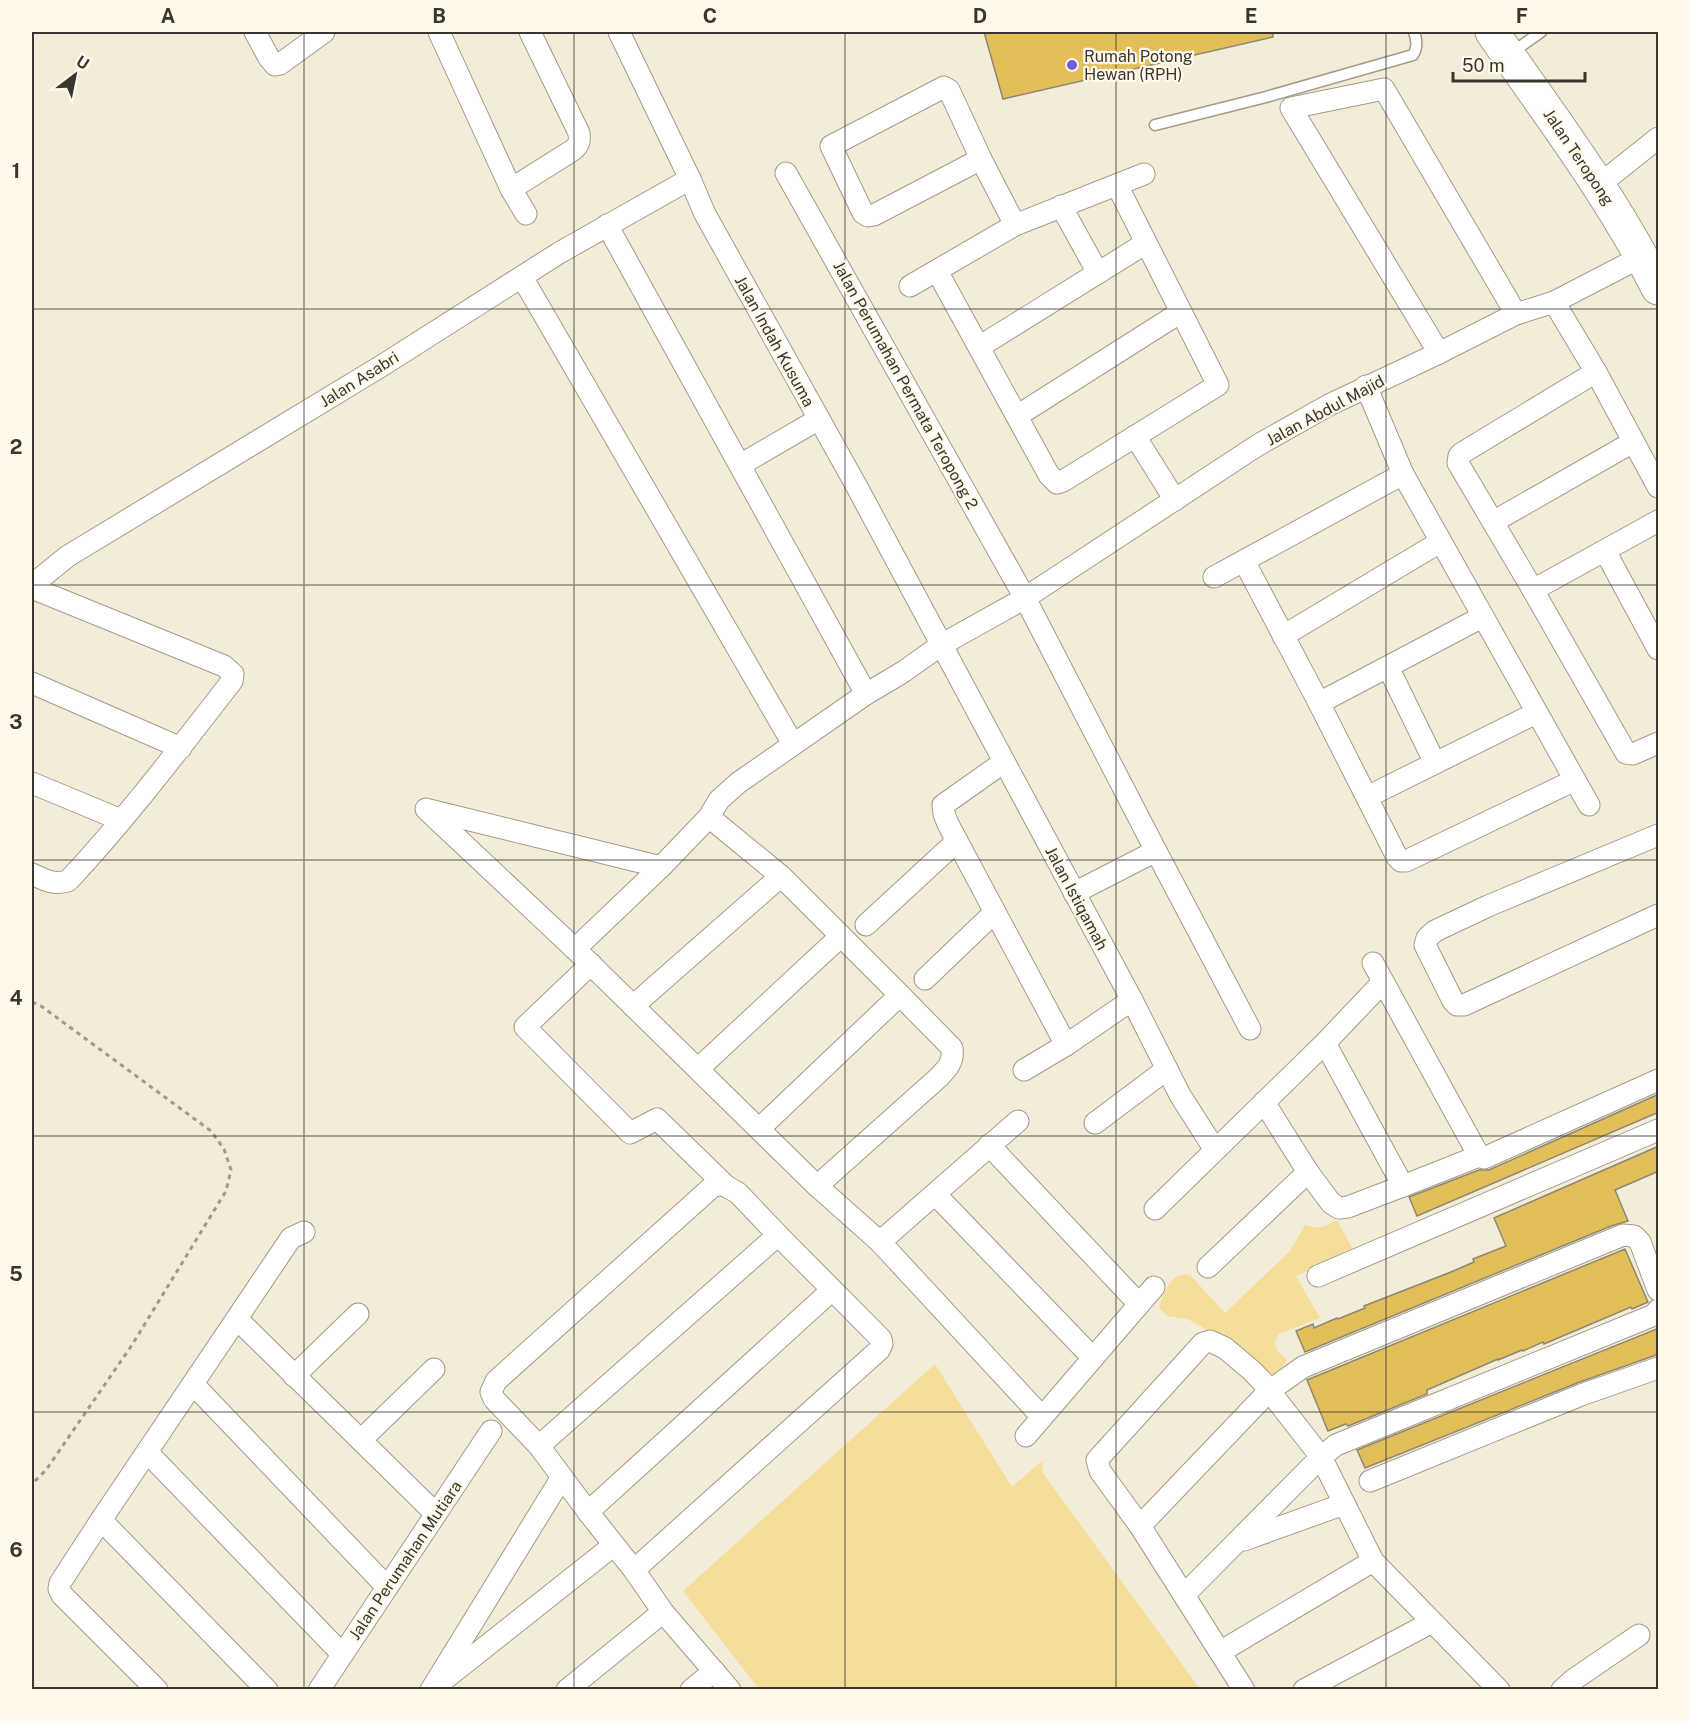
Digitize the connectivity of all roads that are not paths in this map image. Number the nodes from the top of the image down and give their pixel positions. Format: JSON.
{"nodes":[{"id":1,"x":255,"y":32,"type":"edge"},
{"id":2,"x":324,"y":32,"type":"edge"},
{"id":3,"x":440,"y":32,"type":"edge"},
{"id":4,"x":530,"y":32,"type":"edge"},
{"id":5,"x":619,"y":32,"type":"edge"},
{"id":6,"x":1414,"y":32,"type":"edge"},
{"id":7,"x":1541,"y":32,"type":"edge"},
{"id":8,"x":1500,"y":43,"type":"edge"},
{"id":9,"x":1155,"y":125,"type":"dead end"},
{"id":10,"x":1659,"y":138,"type":"edge"},
{"id":11,"x":981,"y":159,"type":"junction"},
{"id":12,"x":786,"y":173,"type":"dead end"},
{"id":13,"x":1144,"y":174,"type":"dead end"},
{"id":14,"x":690,"y":179,"type":"junction"},
{"id":15,"x":1117,"y":185,"type":"junction"},
{"id":16,"x":1599,"y":185,"type":"junction"},
{"id":17,"x":511,"y":189,"type":"junction"},
{"id":18,"x":1061,"y":206,"type":"junction"},
{"id":19,"x":526,"y":214,"type":"dead end"},
{"id":20,"x":607,"y":225,"type":"junction"},
{"id":21,"x":1015,"y":225,"type":"junction"},
{"id":22,"x":1146,"y":243,"type":"junction"},
{"id":23,"x":1642,"y":256,"type":"junction"},
{"id":24,"x":937,"y":271,"type":"junction"},
{"id":25,"x":1098,"y":273,"type":"junction"},
{"id":26,"x":522,"y":277,"type":"junction"},
{"id":27,"x":910,"y":286,"type":"dead end"},
{"id":28,"x":1659,"y":288,"type":"edge"},
{"id":29,"x":1554,"y":302,"type":"junction"},
{"id":30,"x":1181,"y":312,"type":"junction"},
{"id":31,"x":1516,"y":314,"type":"junction"},
{"id":32,"x":979,"y":347,"type":"junction"},
{"id":33,"x":1439,"y":353,"type":"junction"},
{"id":34,"x":1596,"y":372,"type":"junction"},
{"id":35,"x":1366,"y":387,"type":"junction"},
{"id":36,"x":1017,"y":416,"type":"junction"},
{"id":37,"x":819,"y":419,"type":"junction"},
{"id":38,"x":1136,"y":436,"type":"junction"},
{"id":39,"x":1633,"y":442,"type":"junction"},
{"id":40,"x":740,"y":465,"type":"junction"},
{"id":41,"x":1402,"y":474,"type":"junction"},
{"id":42,"x":1659,"y":487,"type":"edge"},
{"id":43,"x":1175,"y":500,"type":"junction"},
{"id":44,"x":1659,"y":521,"type":"edge"},
{"id":45,"x":1493,"y":522,"type":"junction"},
{"id":46,"x":1440,"y":542,"type":"junction"},
{"id":47,"x":1605,"y":551,"type":"junction"},
{"id":48,"x":1244,"y":561,"type":"junction"},
{"id":49,"x":1214,"y":577,"type":"dead end"},
{"id":50,"x":32,"y":586,"type":"edge"},
{"id":51,"x":1533,"y":590,"type":"junction"},
{"id":52,"x":1025,"y":598,"type":"junction"},
{"id":53,"x":1482,"y":617,"type":"junction"},
{"id":54,"x":1283,"y":636,"type":"junction"},
{"id":55,"x":941,"y":645,"type":"junction"},
{"id":56,"x":1659,"y":649,"type":"edge"},
{"id":57,"x":1388,"y":667,"type":"junction"},
{"id":58,"x":32,"y":683,"type":"edge"},
{"id":59,"x":866,"y":694,"type":"junction"},
{"id":60,"x":1319,"y":703,"type":"junction"},
{"id":61,"x":1536,"y":713,"type":"junction"},
{"id":62,"x":1659,"y":743,"type":"edge"},
{"id":63,"x":793,"y":744,"type":"junction"},
{"id":64,"x":181,"y":747,"type":"junction"},
{"id":65,"x":1004,"y":762,"type":"junction"},
{"id":66,"x":1435,"y":763,"type":"junction"},
{"id":67,"x":1575,"y":780,"type":"junction"},
{"id":68,"x":32,"y":783,"type":"edge"},
{"id":69,"x":1367,"y":797,"type":"junction"},
{"id":70,"x":1589,"y":805,"type":"dead end"},
{"id":71,"x":709,"y":817,"type":"junction"},
{"id":72,"x":121,"y":820,"type":"junction"},
{"id":73,"x":1659,"y":835,"type":"edge"},
{"id":74,"x":957,"y":841,"type":"junction"},
{"id":75,"x":1156,"y":851,"type":"junction"},
{"id":76,"x":661,"y":867,"type":"junction"},
{"id":77,"x":32,"y":874,"type":"edge"},
{"id":78,"x":781,"y":876,"type":"junction"},
{"id":79,"x":1074,"y":893,"type":"junction"},
{"id":80,"x":995,"y":912,"type":"junction"},
{"id":81,"x":1659,"y":915,"type":"edge"},
{"id":82,"x":866,"y":925,"type":"dead end"},
{"id":83,"x":841,"y":936,"type":"junction"},
{"id":84,"x":576,"y":949,"type":"junction"},
{"id":85,"x":1373,"y":963,"type":"dead end"},
{"id":86,"x":591,"y":964,"type":"junction"},
{"id":87,"x":925,"y":979,"type":"dead end"},
{"id":88,"x":1383,"y":982,"type":"junction"},
{"id":89,"x":900,"y":994,"type":"junction"},
{"id":90,"x":1132,"y":1000,"type":"junction"},
{"id":91,"x":633,"y":1006,"type":"junction"},
{"id":92,"x":1250,"y":1029,"type":"dead end"},
{"id":93,"x":1325,"y":1043,"type":"junction"},
{"id":94,"x":1066,"y":1045,"type":"junction"},
{"id":95,"x":699,"y":1068,"type":"junction"},
{"id":96,"x":1167,"y":1069,"type":"junction"},
{"id":97,"x":1024,"y":1070,"type":"dead end"},
{"id":98,"x":1659,"y":1080,"type":"edge"},
{"id":99,"x":1264,"y":1102,"type":"junction"},
{"id":100,"x":1018,"y":1121,"type":"dead end"},
{"id":101,"x":1095,"y":1123,"type":"dead end"},
{"id":102,"x":759,"y":1129,"type":"junction"},
{"id":103,"x":1659,"y":1130,"type":"edge"},
{"id":104,"x":989,"y":1145,"type":"junction"},
{"id":105,"x":1215,"y":1150,"type":"junction"},
{"id":106,"x":1479,"y":1156,"type":"junction"},
{"id":107,"x":1308,"y":1172,"type":"junction"},
{"id":108,"x":726,"y":1186,"type":"junction"},
{"id":109,"x":817,"y":1186,"type":"junction"},
{"id":110,"x":1403,"y":1186,"type":"junction"},
{"id":111,"x":935,"y":1194,"type":"junction"},
{"id":112,"x":1155,"y":1209,"type":"dead end"},
{"id":113,"x":304,"y":1232,"type":"dead end"},
{"id":114,"x":778,"y":1235,"type":"junction"},
{"id":115,"x":880,"y":1242,"type":"junction"},
{"id":116,"x":1208,"y":1267,"type":"dead end"},
{"id":117,"x":1318,"y":1276,"type":"dead end"},
{"id":118,"x":1154,"y":1287,"type":"dead end"},
{"id":119,"x":832,"y":1290,"type":"junction"},
{"id":120,"x":1659,"y":1290,"type":"edge"},
{"id":121,"x":1139,"y":1304,"type":"junction"},
{"id":122,"x":1659,"y":1310,"type":"edge"},
{"id":123,"x":358,"y":1314,"type":"dead end"},
{"id":124,"x":237,"y":1320,"type":"junction"},
{"id":125,"x":1093,"y":1358,"type":"junction"},
{"id":126,"x":1659,"y":1368,"type":"edge"},
{"id":127,"x":434,"y":1369,"type":"dead end"},
{"id":128,"x":294,"y":1376,"type":"junction"},
{"id":129,"x":193,"y":1384,"type":"junction"},
{"id":130,"x":1269,"y":1391,"type":"junction"},
{"id":131,"x":1042,"y":1417,"type":"junction"},
{"id":132,"x":491,"y":1431,"type":"dead end"},
{"id":133,"x":1026,"y":1436,"type":"dead end"},
{"id":134,"x":361,"y":1440,"type":"junction"},
{"id":135,"x":539,"y":1446,"type":"junction"},
{"id":136,"x":147,"y":1452,"type":"junction"},
{"id":137,"x":1321,"y":1457,"type":"junction"},
{"id":138,"x":562,"y":1477,"type":"junction"},
{"id":139,"x":1370,"y":1481,"type":"dead end"},
{"id":140,"x":1344,"y":1504,"type":"junction"},
{"id":141,"x":588,"y":1512,"type":"junction"},
{"id":142,"x":436,"y":1514,"type":"junction"},
{"id":143,"x":101,"y":1520,"type":"junction"},
{"id":144,"x":1140,"y":1526,"type":"junction"},
{"id":145,"x":1238,"y":1542,"type":"junction"},
{"id":146,"x":614,"y":1545,"type":"junction"},
{"id":147,"x":1373,"y":1561,"type":"junction"},
{"id":148,"x":634,"y":1570,"type":"junction"},
{"id":149,"x":387,"y":1587,"type":"junction"},
{"id":150,"x":1184,"y":1595,"type":"junction"},
{"id":151,"x":663,"y":1612,"type":"junction"},
{"id":152,"x":1432,"y":1622,"type":"junction"},
{"id":153,"x":1639,"y":1635,"type":"dead end"},
{"id":154,"x":1220,"y":1652,"type":"junction"},
{"id":155,"x":342,"y":1654,"type":"junction"},
{"id":156,"x":714,"y":1671,"type":"junction"},
{"id":157,"x":1489,"y":1687,"type":"edge"},
{"id":158,"x":157,"y":1689,"type":"edge"},
{"id":159,"x":267,"y":1689,"type":"edge"},
{"id":160,"x":319,"y":1689,"type":"edge"},
{"id":161,"x":431,"y":1689,"type":"edge"},
{"id":162,"x":567,"y":1689,"type":"edge"},
{"id":163,"x":691,"y":1689,"type":"edge"},
{"id":164,"x":730,"y":1689,"type":"edge"},
{"id":165,"x":1244,"y":1689,"type":"edge"},
{"id":166,"x":1304,"y":1689,"type":"edge"},
{"id":167,"x":1562,"y":1689,"type":"edge"}],
"edges":[{"from":1,"to":2,"type":"street"},
{"from":3,"to":17,"type":"street"},
{"from":4,"to":17,"type":"street"},
{"from":5,"to":14,"type":"street","name":"Jalan Indah Kusuma"},
{"from":6,"to":9,"type":"lane"},
{"from":7,"to":8,"type":"lane"},
{"from":8,"to":16,"type":"main road","name":"Jalan Teropong"},
{"from":10,"to":16,"type":"street"},
{"from":11,"to":11,"type":"street"},
{"from":11,"to":21,"type":"street"},
{"from":12,"to":52,"type":"street","name":"Jalan Perumahan Permata Teropong 2"},
{"from":13,"to":15,"type":"street"},
{"from":14,"to":20,"type":"street","name":"Jalan Asabri"},
{"from":14,"to":37,"type":"street","name":"Jalan Indah Kusuma"},
{"from":15,"to":18,"type":"street"},
{"from":15,"to":22,"type":"street"},
{"from":16,"to":23,"type":"main road","name":"Jalan Teropong"},
{"from":17,"to":19,"type":"street"},
{"from":18,"to":21,"type":"street"},
{"from":18,"to":25,"type":"street"},
{"from":20,"to":26,"type":"street","name":"Jalan Asabri"},
{"from":20,"to":40,"type":"street"},
{"from":21,"to":24,"type":"street"},
{"from":22,"to":25,"type":"street"},
{"from":22,"to":30,"type":"street"},
{"from":23,"to":28,"type":"main road","name":"Jalan Teropong"},
{"from":23,"to":29,"type":"street","name":"Jalan Abdul Majid"},
{"from":24,"to":27,"type":"street"},
{"from":24,"to":32,"type":"street"},
{"from":25,"to":32,"type":"street"},
{"from":26,"to":50,"type":"street","name":"Jalan Asabri"},
{"from":26,"to":63,"type":"street"},
{"from":29,"to":31,"type":"street","name":"Jalan Abdul Majid"},
{"from":29,"to":34,"type":"street"},
{"from":30,"to":36,"type":"street"},
{"from":30,"to":38,"type":"street"},
{"from":31,"to":33,"type":"street","name":"Jalan Abdul Majid"},
{"from":31,"to":33,"type":"street"},
{"from":32,"to":36,"type":"street"},
{"from":33,"to":35,"type":"street","name":"Jalan Abdul Majid"},
{"from":34,"to":39,"type":"street"},
{"from":34,"to":45,"type":"street"},
{"from":35,"to":41,"type":"street"},
{"from":35,"to":43,"type":"street","name":"Jalan Abdul Majid"},
{"from":36,"to":38,"type":"street"},
{"from":37,"to":40,"type":"street"},
{"from":37,"to":55,"type":"street","name":"Jalan Indah Kusuma"},
{"from":38,"to":43,"type":"street"},
{"from":39,"to":42,"type":"street"},
{"from":39,"to":45,"type":"street"},
{"from":40,"to":59,"type":"street"},
{"from":41,"to":46,"type":"street"},
{"from":41,"to":48,"type":"street"},
{"from":43,"to":52,"type":"street","name":"Jalan Abdul Majid"},
{"from":44,"to":47,"type":"street"},
{"from":45,"to":51,"type":"street"},
{"from":46,"to":53,"type":"street"},
{"from":46,"to":54,"type":"street"},
{"from":47,"to":51,"type":"street"},
{"from":47,"to":56,"type":"street"},
{"from":48,"to":49,"type":"street"},
{"from":48,"to":54,"type":"street"},
{"from":50,"to":64,"type":"street"},
{"from":51,"to":62,"type":"street"},
{"from":52,"to":55,"type":"street","name":"Jalan Abdul Majid"},
{"from":52,"to":75,"type":"street","name":"Jalan Perumahan Permata Teropong 2"},
{"from":53,"to":57,"type":"street"},
{"from":53,"to":61,"type":"street"},
{"from":54,"to":60,"type":"street"},
{"from":55,"to":59,"type":"street","name":"Jalan Abdul Majid"},
{"from":55,"to":65,"type":"street","name":"Jalan Istiqamah"},
{"from":57,"to":60,"type":"street"},
{"from":57,"to":66,"type":"street"},
{"from":58,"to":64,"type":"street"},
{"from":59,"to":63,"type":"street","name":"Jalan Abdul Majid"},
{"from":60,"to":69,"type":"street"},
{"from":61,"to":66,"type":"street"},
{"from":61,"to":67,"type":"street"},
{"from":63,"to":71,"type":"street","name":"Jalan Abdul Majid"},
{"from":64,"to":72,"type":"street"},
{"from":65,"to":74,"type":"street"},
{"from":65,"to":79,"type":"street","name":"Jalan Istiqamah"},
{"from":66,"to":69,"type":"street"},
{"from":67,"to":69,"type":"street"},
{"from":67,"to":70,"type":"street"},
{"from":68,"to":72,"type":"street"},
{"from":71,"to":76,"type":"street","name":"Jalan Abdul Majid"},
{"from":71,"to":78,"type":"street"},
{"from":72,"to":77,"type":"street"},
{"from":73,"to":81,"type":"street"},
{"from":74,"to":80,"type":"street"},
{"from":74,"to":82,"type":"street"},
{"from":75,"to":79,"type":"street"},
{"from":75,"to":92,"type":"street","name":"Jalan Perumahan Permata Teropong 2"},
{"from":76,"to":84,"type":"street","name":"Jalan Abdul Majid"},
{"from":76,"to":84,"type":"street"},
{"from":78,"to":83,"type":"street"},
{"from":78,"to":91,"type":"street"},
{"from":79,"to":90,"type":"street","name":"Jalan Istiqamah"},
{"from":80,"to":87,"type":"street"},
{"from":80,"to":94,"type":"street"},
{"from":83,"to":89,"type":"street"},
{"from":83,"to":95,"type":"street"},
{"from":84,"to":86,"type":"street"},
{"from":85,"to":88,"type":"street"},
{"from":86,"to":91,"type":"street"},
{"from":86,"to":108,"type":"street"},
{"from":88,"to":93,"type":"street"},
{"from":88,"to":106,"type":"street"},
{"from":89,"to":102,"type":"street"},
{"from":89,"to":109,"type":"street"},
{"from":90,"to":94,"type":"street"},
{"from":90,"to":96,"type":"street","name":"Jalan Istiqamah"},
{"from":91,"to":95,"type":"street"},
{"from":93,"to":99,"type":"street"},
{"from":93,"to":110,"type":"street"},
{"from":94,"to":97,"type":"street"},
{"from":95,"to":102,"type":"street"},
{"from":96,"to":101,"type":"street"},
{"from":96,"to":105,"type":"street","name":"Jalan Istiqamah"},
{"from":98,"to":106,"type":"street"},
{"from":99,"to":105,"type":"street"},
{"from":99,"to":107,"type":"street"},
{"from":100,"to":104,"type":"street"},
{"from":102,"to":109,"type":"street"},
{"from":103,"to":117,"type":"street"},
{"from":104,"to":111,"type":"street"},
{"from":104,"to":121,"type":"street"},
{"from":105,"to":112,"type":"street"},
{"from":106,"to":110,"type":"street"},
{"from":107,"to":110,"type":"street"},
{"from":107,"to":116,"type":"street"},
{"from":108,"to":114,"type":"street"},
{"from":108,"to":135,"type":"street"},
{"from":109,"to":115,"type":"street"},
{"from":111,"to":115,"type":"street"},
{"from":111,"to":125,"type":"street"},
{"from":113,"to":124,"type":"street"},
{"from":114,"to":119,"type":"street"},
{"from":114,"to":135,"type":"street"},
{"from":115,"to":131,"type":"street"},
{"from":118,"to":121,"type":"street"},
{"from":119,"to":141,"type":"street"},
{"from":119,"to":148,"type":"street"},
{"from":120,"to":130,"type":"street"},
{"from":121,"to":125,"type":"street"},
{"from":122,"to":137,"type":"street"},
{"from":123,"to":128,"type":"street"},
{"from":124,"to":128,"type":"street"},
{"from":124,"to":129,"type":"street"},
{"from":125,"to":131,"type":"street"},
{"from":126,"to":139,"type":"street"},
{"from":127,"to":134,"type":"street"},
{"from":128,"to":134,"type":"street"},
{"from":129,"to":136,"type":"street"},
{"from":129,"to":149,"type":"street"},
{"from":130,"to":137,"type":"street"},
{"from":130,"to":144,"type":"street"},
{"from":130,"to":144,"type":"street"},
{"from":131,"to":133,"type":"street"},
{"from":132,"to":142,"type":"street","name":"Jalan Perumahan Mutiara"},
{"from":134,"to":142,"type":"street"},
{"from":135,"to":138,"type":"street"},
{"from":136,"to":143,"type":"street"},
{"from":136,"to":155,"type":"street"},
{"from":137,"to":140,"type":"street"},
{"from":137,"to":145,"type":"street"},
{"from":138,"to":141,"type":"street"},
{"from":138,"to":161,"type":"street"},
{"from":140,"to":145,"type":"street"},
{"from":140,"to":147,"type":"street"},
{"from":141,"to":146,"type":"street"},
{"from":142,"to":149,"type":"street","name":"Jalan Perumahan Mutiara"},
{"from":143,"to":158,"type":"street"},
{"from":143,"to":159,"type":"street"},
{"from":144,"to":150,"type":"street"},
{"from":145,"to":150,"type":"street"},
{"from":146,"to":148,"type":"street"},
{"from":146,"to":161,"type":"street"},
{"from":147,"to":152,"type":"street"},
{"from":147,"to":154,"type":"street"},
{"from":148,"to":151,"type":"street"},
{"from":149,"to":155,"type":"street","name":"Jalan Perumahan Mutiara"},
{"from":150,"to":154,"type":"street"},
{"from":151,"to":156,"type":"street"},
{"from":151,"to":162,"type":"street"},
{"from":152,"to":157,"type":"street"},
{"from":152,"to":166,"type":"street"},
{"from":153,"to":167,"type":"street"},
{"from":154,"to":165,"type":"street"},
{"from":155,"to":160,"type":"street","name":"Jalan Perumahan Mutiara"},
{"from":156,"to":163,"type":"street"},
{"from":156,"to":164,"type":"street"}]}
